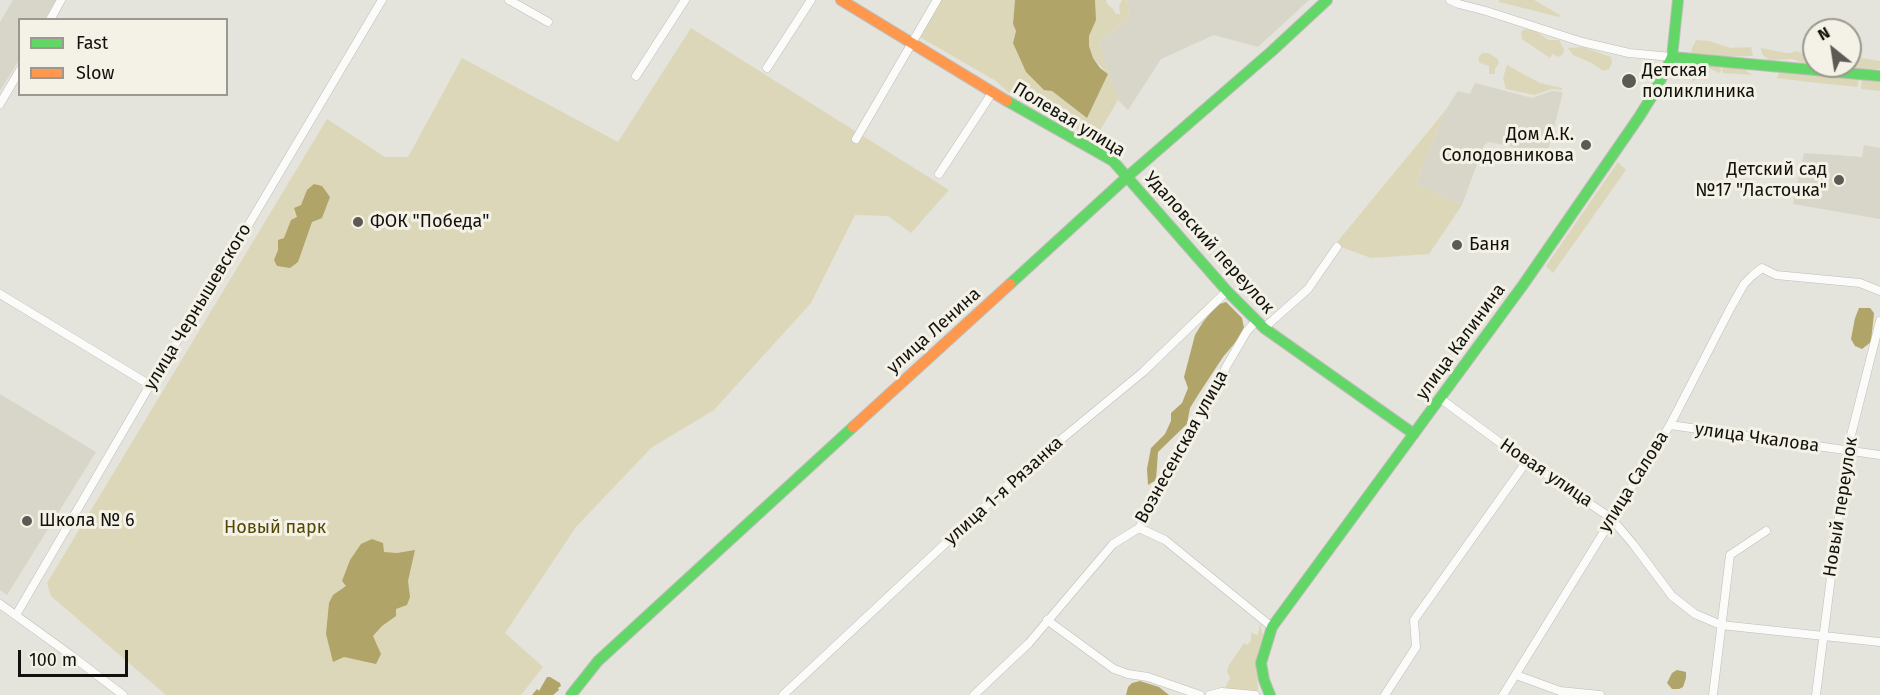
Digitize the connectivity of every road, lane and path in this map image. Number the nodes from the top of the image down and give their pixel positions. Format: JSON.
{"nodes":[{"id":1,"x":61,"y":0,"type":"edge"},
{"id":2,"x":382,"y":0,"type":"edge"},
{"id":3,"x":509,"y":0,"type":"edge"},
{"id":4,"x":685,"y":0,"type":"edge"},
{"id":5,"x":811,"y":0,"type":"edge"},
{"id":6,"x":841,"y":0,"type":"edge"},
{"id":7,"x":937,"y":0,"type":"edge"},
{"id":8,"x":1327,"y":0,"type":"edge"},
{"id":9,"x":1450,"y":0,"type":"edge"},
{"id":10,"x":1678,"y":0,"type":"edge"},
{"id":11,"x":51,"y":18,"type":"edge"},
{"id":12,"x":548,"y":22,"type":"dead end"},
{"id":13,"x":910,"y":44,"type":"junction"},
{"id":14,"x":1672,"y":57,"type":"junction"},
{"id":15,"x":767,"y":68,"type":"dead end"},
{"id":16,"x":18,"y":73,"type":"edge"},
{"id":17,"x":636,"y":76,"type":"dead end"},
{"id":18,"x":1880,"y":76,"type":"edge"},
{"id":19,"x":992,"y":93,"type":"junction"},
{"id":20,"x":0,"y":104,"type":"edge"},
{"id":21,"x":856,"y":139,"type":"dead end"},
{"id":22,"x":939,"y":174,"type":"dead end"},
{"id":23,"x":1127,"y":177,"type":"junction"},
{"id":24,"x":1337,"y":247,"type":"dead end"},
{"id":25,"x":1227,"y":291,"type":"junction"},
{"id":26,"x":1880,"y":291,"type":"edge"},
{"id":27,"x":0,"y":294,"type":"edge"},
{"id":28,"x":1880,"y":321,"type":"edge"},
{"id":29,"x":1261,"y":324,"type":"junction"},
{"id":30,"x":150,"y":386,"type":"junction"},
{"id":31,"x":1441,"y":399,"type":"junction"},
{"id":32,"x":1670,"y":425,"type":"junction"},
{"id":33,"x":1414,"y":434,"type":"junction"},
{"id":34,"x":1847,"y":451,"type":"junction"},
{"id":35,"x":1880,"y":455,"type":"edge"},
{"id":36,"x":1527,"y":461,"type":"junction"},
{"id":37,"x":1611,"y":518,"type":"junction"},
{"id":38,"x":1139,"y":528,"type":"junction"},
{"id":39,"x":1767,"y":531,"type":"dead end"},
{"id":40,"x":0,"y":604,"type":"edge"},
{"id":41,"x":16,"y":615,"type":"junction"},
{"id":42,"x":1047,"y":620,"type":"junction"},
{"id":43,"x":1721,"y":625,"type":"junction"},
{"id":44,"x":1272,"y":627,"type":"junction"},
{"id":45,"x":1823,"y":635,"type":"junction"},
{"id":46,"x":1880,"y":642,"type":"edge"},
{"id":47,"x":1515,"y":675,"type":"junction"},
{"id":48,"x":123,"y":695,"type":"edge"},
{"id":49,"x":571,"y":695,"type":"edge"},
{"id":50,"x":783,"y":695,"type":"edge"},
{"id":51,"x":974,"y":695,"type":"edge"},
{"id":52,"x":1200,"y":695,"type":"edge"},
{"id":53,"x":1209,"y":695,"type":"edge"},
{"id":54,"x":1255,"y":695,"type":"edge"},
{"id":55,"x":1270,"y":695,"type":"edge"},
{"id":56,"x":1385,"y":695,"type":"edge"},
{"id":57,"x":1503,"y":695,"type":"edge"},
{"id":58,"x":1600,"y":695,"type":"edge"},
{"id":59,"x":1713,"y":695,"type":"edge"},
{"id":60,"x":1816,"y":695,"type":"edge"}],
"edges":[{"from":1,"to":11,"type":"street"},
{"from":2,"to":30,"type":"street","name":"улица Чернышевского"},
{"from":3,"to":12,"type":"street"},
{"from":4,"to":17,"type":"street"},
{"from":5,"to":15,"type":"street"},
{"from":6,"to":13,"type":"street","name":"Полевая улица"},
{"from":7,"to":13,"type":"street"},
{"from":8,"to":23,"type":"street","name":"улица Ленина"},
{"from":9,"to":14,"type":"street"},
{"from":10,"to":14,"type":"street","name":"улица Калинина"},
{"from":13,"to":19,"type":"street","name":"Полевая улица"},
{"from":13,"to":21,"type":"street"},
{"from":14,"to":18,"type":"street"},
{"from":14,"to":31,"type":"street","name":"улица Калинина"},
{"from":16,"to":20,"type":"street"},
{"from":19,"to":22,"type":"street","name":"Полевая улица"},
{"from":19,"to":23,"type":"street","name":"Полевая улица"},
{"from":23,"to":25,"type":"street","name":"Удаловский переулок"},
{"from":23,"to":49,"type":"street","name":"улица Ленина"},
{"from":24,"to":29,"type":"street"},
{"from":25,"to":29,"type":"street","name":"Удаловский переулок"},
{"from":25,"to":50,"type":"street","name":"улица 1-я Рязанка"},
{"from":26,"to":32,"type":"street","name":"улица Салова"},
{"from":27,"to":30,"type":"street"},
{"from":28,"to":34,"type":"street","name":"Новый переулок"},
{"from":29,"to":33,"type":"street","name":"Удаловский переулок"},
{"from":29,"to":38,"type":"street","name":"Вознесенская улица"},
{"from":30,"to":41,"type":"street","name":"улица Чернышевского"},
{"from":31,"to":33,"type":"street","name":"улица Калинина"},
{"from":31,"to":36,"type":"street","name":"Новая улица"},
{"from":32,"to":34,"type":"street","name":"улица Чкалова"},
{"from":32,"to":37,"type":"street","name":"улица Салова"},
{"from":33,"to":44,"type":"street","name":"улица Калинина"},
{"from":34,"to":35,"type":"street","name":"улица Чкалова"},
{"from":34,"to":45,"type":"street","name":"Новый переулок"},
{"from":36,"to":37,"type":"street","name":"Новая улица"},
{"from":36,"to":56,"type":"street"},
{"from":37,"to":43,"type":"street","name":"Новая улица"},
{"from":37,"to":47,"type":"street","name":"улица Салова"},
{"from":38,"to":42,"type":"street","name":"Вознесенская улица"},
{"from":38,"to":44,"type":"street"},
{"from":39,"to":43,"type":"street"},
{"from":40,"to":41,"type":"street"},
{"from":41,"to":48,"type":"street"},
{"from":42,"to":51,"type":"street","name":"Вознесенская улица"},
{"from":42,"to":52,"type":"street"},
{"from":43,"to":45,"type":"street","name":"Новая улица"},
{"from":43,"to":59,"type":"street"},
{"from":44,"to":55,"type":"street","name":"улица Калинина"},
{"from":45,"to":46,"type":"street","name":"Новая улица"},
{"from":45,"to":60,"type":"street","name":"Новый переулок"},
{"from":47,"to":57,"type":"street","name":"улица Салова"},
{"from":47,"to":58,"type":"street"},
{"from":53,"to":54,"type":"street"}]}
